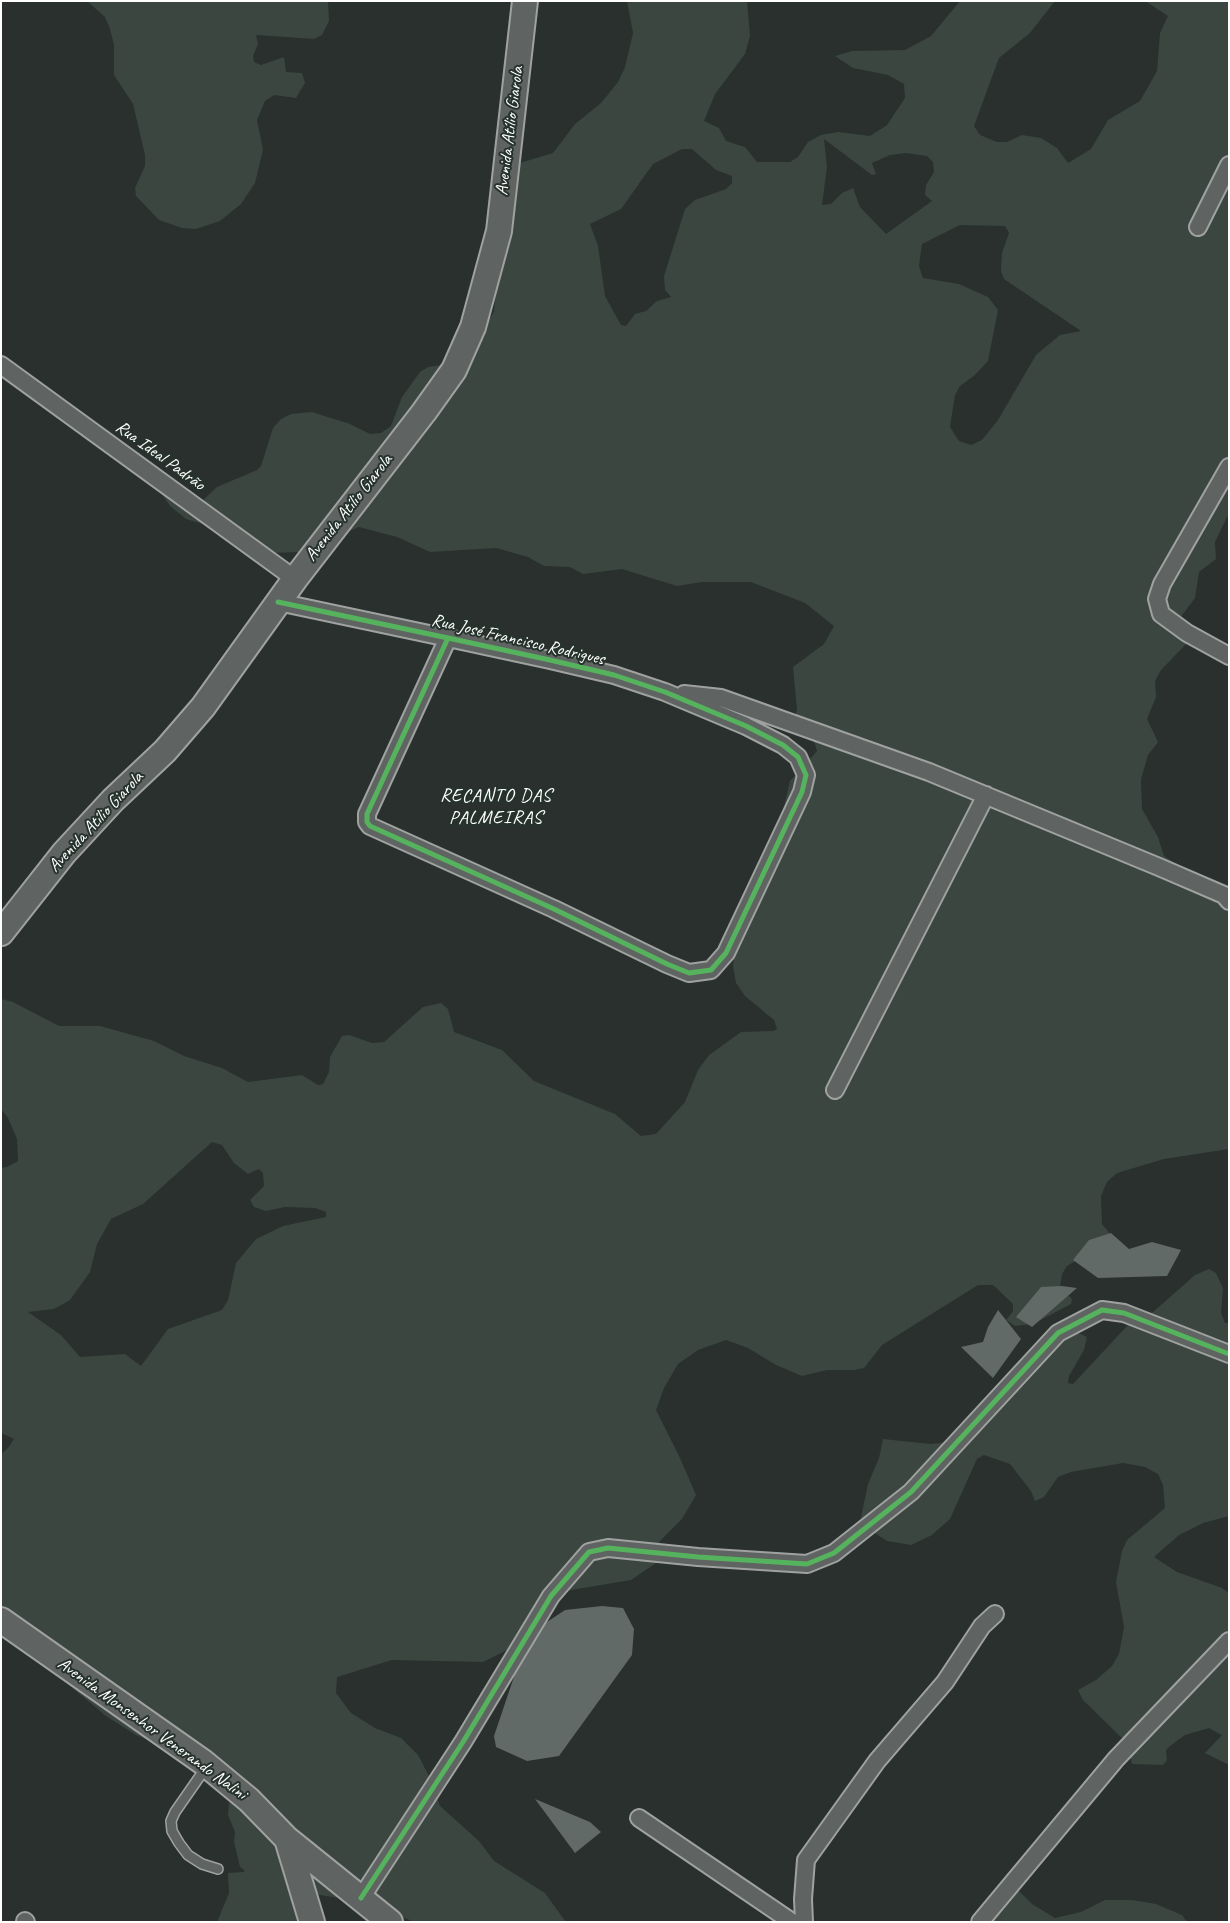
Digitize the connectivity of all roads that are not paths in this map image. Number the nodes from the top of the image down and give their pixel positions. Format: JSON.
{"nodes":[{"id":1,"x":525,"y":1,"type":"edge"},
{"id":2,"x":1229,"y":165,"type":"edge"},
{"id":3,"x":1198,"y":227,"type":"dead end"},
{"id":4,"x":1,"y":365,"type":"edge"},
{"id":5,"x":1229,"y":467,"type":"edge"},
{"id":6,"x":295,"y":579,"type":"junction"},
{"id":7,"x":278,"y":602,"type":"junction"},
{"id":8,"x":448,"y":638,"type":"junction"},
{"id":9,"x":1229,"y":656,"type":"edge"},
{"id":10,"x":664,"y":692,"type":"junction"},
{"id":11,"x":986,"y":795,"type":"junction"},
{"id":12,"x":1229,"y":901,"type":"edge"},
{"id":13,"x":1,"y":933,"type":"edge"},
{"id":14,"x":835,"y":1090,"type":"dead end"},
{"id":15,"x":1229,"y":1354,"type":"edge"},
{"id":16,"x":995,"y":1614,"type":"dead end"},
{"id":17,"x":1,"y":1620,"type":"edge"},
{"id":18,"x":1229,"y":1641,"type":"edge"},
{"id":19,"x":208,"y":1766,"type":"junction"},
{"id":20,"x":639,"y":1818,"type":"dead end"},
{"id":21,"x":287,"y":1839,"type":"junction"},
{"id":22,"x":218,"y":1869,"type":"dead end"},
{"id":23,"x":362,"y":1898,"type":"junction"},
{"id":24,"x":312,"y":1922,"type":"edge"},
{"id":25,"x":390,"y":1922,"type":"edge"},
{"id":26,"x":792,"y":1922,"type":"edge"},
{"id":27,"x":804,"y":1922,"type":"edge"},
{"id":28,"x":980,"y":1922,"type":"edge"}],
"edges":[{"from":1,"to":6,"type":"street","name":"Avenida Atílio Giarola"},
{"from":2,"to":3,"type":"street"},
{"from":4,"to":6,"type":"street","name":"Rua Ideal Padrão"},
{"from":5,"to":9,"type":"street"},
{"from":6,"to":7,"type":"street","name":"Avenida Atílio Giarola"},
{"from":7,"to":8,"type":"street","name":"Rua José Francisco Rodrigues"},
{"from":7,"to":13,"type":"street","name":"Avenida Atílio Giarola"},
{"from":8,"to":10,"type":"street","name":"Rua José Francisco Rodrigues"},
{"from":8,"to":10,"type":"street","name":"Rua José Francisco Rodrigues"},
{"from":10,"to":11,"type":"street"},
{"from":11,"to":12,"type":"street"},
{"from":11,"to":14,"type":"street"},
{"from":15,"to":23,"type":"street"},
{"from":16,"to":27,"type":"street"},
{"from":17,"to":19,"type":"street","name":"Avenida Monsenhor Venerando Nalini"},
{"from":18,"to":28,"type":"street"},
{"from":19,"to":21,"type":"street","name":"Avenida Monsenhor Venerando Nalini"},
{"from":19,"to":22,"type":"lane"},
{"from":20,"to":26,"type":"street"},
{"from":21,"to":23,"type":"street","name":"Avenida Monsenhor Venerando Nalini"},
{"from":21,"to":24,"type":"street"},
{"from":23,"to":25,"type":"street","name":"Avenida Monsenhor Venerando Nalini"}]}
